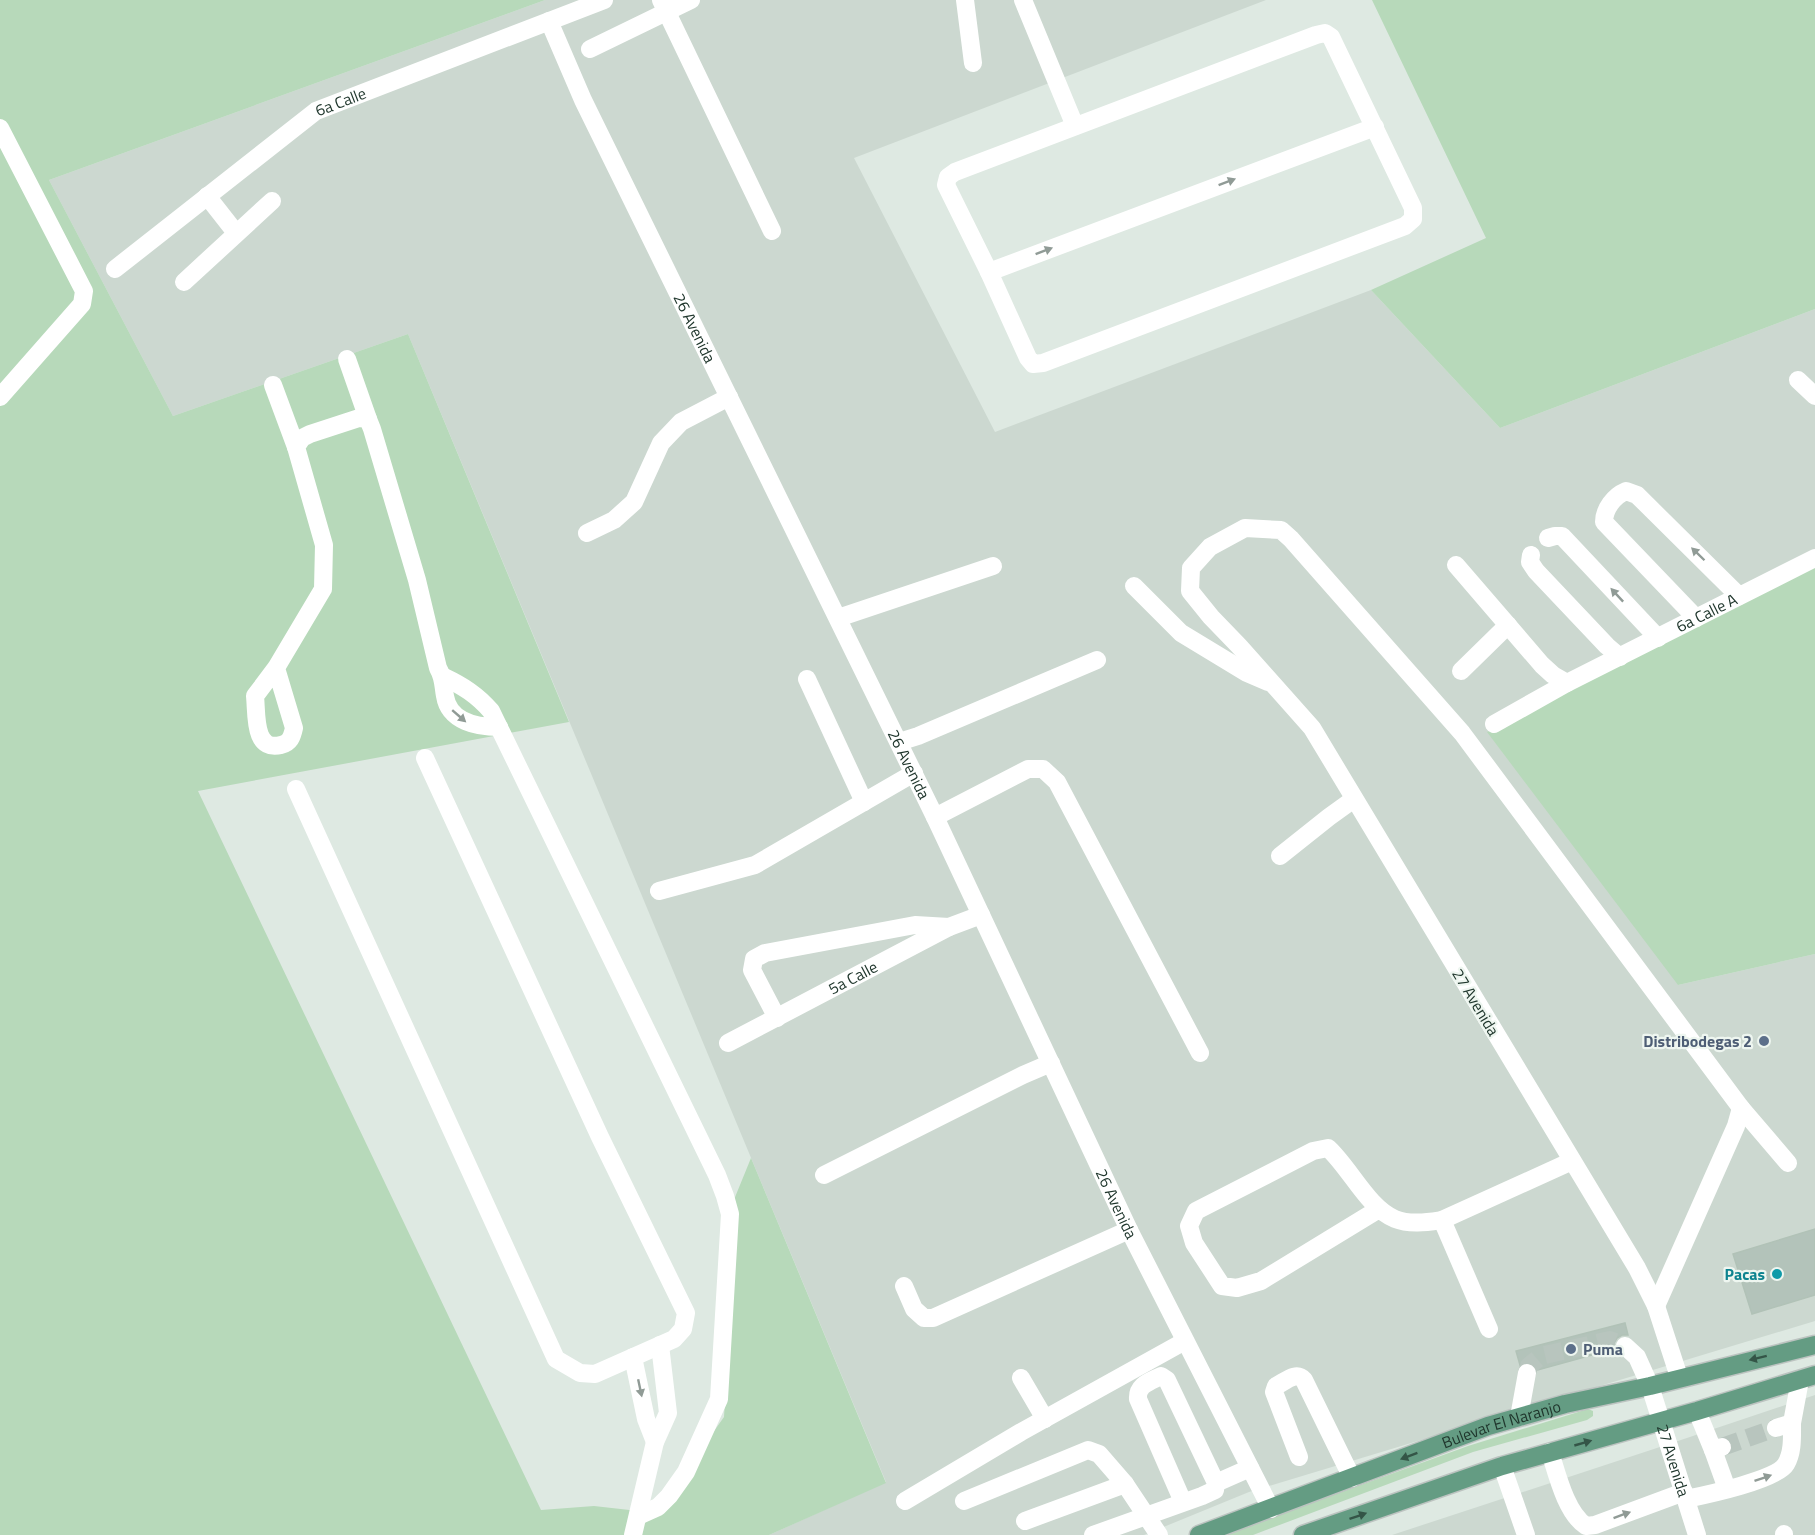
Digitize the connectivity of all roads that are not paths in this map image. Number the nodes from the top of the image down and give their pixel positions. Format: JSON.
{"nodes":[{"id":1,"x":604,"y":0,"type":"edge"},
{"id":2,"x":691,"y":0,"type":"edge"},
{"id":3,"x":965,"y":0,"type":"edge"},
{"id":4,"x":1023,"y":0,"type":"edge"},
{"id":5,"x":664,"y":6,"type":"edge"},
{"id":6,"x":549,"y":21,"type":"junction"},
{"id":7,"x":590,"y":49,"type":"dead end"},
{"id":8,"x":973,"y":63,"type":"dead end"},
{"id":9,"x":1075,"y":126,"type":"junction"},
{"id":10,"x":1375,"y":127,"type":"junction"},
{"id":11,"x":0,"y":128,"type":"edge"},
{"id":12,"x":207,"y":196,"type":"junction"},
{"id":13,"x":272,"y":201,"type":"dead end"},
{"id":14,"x":772,"y":231,"type":"dead end"},
{"id":15,"x":236,"y":233,"type":"junction"},
{"id":16,"x":115,"y":269,"type":"dead end"},
{"id":17,"x":989,"y":272,"type":"junction"},
{"id":18,"x":184,"y":282,"type":"dead end"},
{"id":19,"x":347,"y":359,"type":"dead end"},
{"id":20,"x":1798,"y":380,"type":"dead end"},
{"id":21,"x":273,"y":385,"type":"dead end"},
{"id":22,"x":1815,"y":396,"type":"edge"},
{"id":23,"x":0,"y":397,"type":"edge"},
{"id":24,"x":729,"y":397,"type":"junction"},
{"id":25,"x":368,"y":419,"type":"junction"},
{"id":26,"x":296,"y":447,"type":"junction"},
{"id":27,"x":587,"y":533,"type":"dead end"},
{"id":28,"x":1548,"y":538,"type":"dead end"},
{"id":29,"x":1532,"y":555,"type":"dead end"},
{"id":30,"x":1815,"y":558,"type":"edge"},
{"id":31,"x":1456,"y":565,"type":"dead end"},
{"id":32,"x":993,"y":566,"type":"dead end"},
{"id":33,"x":1134,"y":586,"type":"dead end"},
{"id":34,"x":1739,"y":596,"type":"junction"},
{"id":35,"x":838,"y":618,"type":"junction"},
{"id":36,"x":1696,"y":618,"type":"junction"},
{"id":37,"x":1508,"y":625,"type":"junction"},
{"id":38,"x":1658,"y":638,"type":"junction"},
{"id":39,"x":1620,"y":657,"type":"junction"},
{"id":40,"x":1097,"y":660,"type":"dead end"},
{"id":41,"x":276,"y":668,"type":"dead end"},
{"id":42,"x":1461,"y":671,"type":"dead end"},
{"id":43,"x":444,"y":677,"type":"junction"},
{"id":44,"x":807,"y":679,"type":"dead end"},
{"id":45,"x":1568,"y":683,"type":"junction"},
{"id":46,"x":1272,"y":684,"type":"junction"},
{"id":47,"x":1494,"y":724,"type":"dead end"},
{"id":48,"x":499,"y":728,"type":"junction"},
{"id":49,"x":899,"y":742,"type":"junction"},
{"id":50,"x":425,"y":758,"type":"dead end"},
{"id":51,"x":914,"y":773,"type":"junction"},
{"id":52,"x":296,"y":789,"type":"dead end"},
{"id":53,"x":1354,"y":799,"type":"junction"},
{"id":54,"x":864,"y":802,"type":"junction"},
{"id":55,"x":935,"y":817,"type":"junction"},
{"id":56,"x":1280,"y":856,"type":"dead end"},
{"id":57,"x":659,"y":891,"type":"dead end"},
{"id":58,"x":981,"y":915,"type":"junction"},
{"id":59,"x":949,"y":927,"type":"junction"},
{"id":60,"x":777,"y":1018,"type":"junction"},
{"id":61,"x":728,"y":1043,"type":"dead end"},
{"id":62,"x":1200,"y":1053,"type":"dead end"},
{"id":63,"x":1051,"y":1063,"type":"junction"},
{"id":64,"x":1740,"y":1108,"type":"junction"},
{"id":65,"x":1572,"y":1161,"type":"junction"},
{"id":66,"x":1788,"y":1163,"type":"dead end"},
{"id":67,"x":824,"y":1175,"type":"dead end"},
{"id":68,"x":1379,"y":1209,"type":"junction"},
{"id":69,"x":1442,"y":1220,"type":"junction"},
{"id":70,"x":1129,"y":1230,"type":"junction"},
{"id":71,"x":903,"y":1286,"type":"dead end"},
{"id":72,"x":1656,"y":1306,"type":"junction"},
{"id":73,"x":1489,"y":1329,"type":"dead end"},
{"id":74,"x":1185,"y":1341,"type":"junction"},
{"id":75,"x":660,"y":1345,"type":"junction"},
{"id":76,"x":1815,"y":1345,"type":"edge"},
{"id":77,"x":1625,"y":1346,"type":"dead end"},
{"id":78,"x":633,"y":1357,"type":"junction"},
{"id":79,"x":1527,"y":1373,"type":"tunnel mouth"},
{"id":80,"x":1679,"y":1377,"type":"junction"},
{"id":81,"x":1808,"y":1377,"type":"edge"},
{"id":82,"x":1021,"y":1378,"type":"dead end"},
{"id":83,"x":1650,"y":1386,"type":"junction"},
{"id":84,"x":1697,"y":1412,"type":"junction"},
{"id":85,"x":1519,"y":1417,"type":"junction"},
{"id":86,"x":1045,"y":1419,"type":"junction"},
{"id":87,"x":1661,"y":1421,"type":"junction"},
{"id":88,"x":655,"y":1442,"type":"junction"},
{"id":89,"x":1550,"y":1452,"type":"junction"},
{"id":90,"x":1299,"y":1457,"type":"dead end"},
{"id":91,"x":1502,"y":1466,"type":"junction"},
{"id":92,"x":1250,"y":1468,"type":"junction"},
{"id":93,"x":1352,"y":1478,"type":"junction"},
{"id":94,"x":1216,"y":1483,"type":"junction"},
{"id":95,"x":1125,"y":1484,"type":"junction"},
{"id":96,"x":1727,"y":1489,"type":"junction"},
{"id":97,"x":1685,"y":1496,"type":"junction"},
{"id":98,"x":905,"y":1501,"type":"dead end"},
{"id":99,"x":964,"y":1502,"type":"dead end"},
{"id":100,"x":1183,"y":1503,"type":"junction"},
{"id":101,"x":1270,"y":1509,"type":"junction"},
{"id":102,"x":1145,"y":1515,"type":"junction"},
{"id":103,"x":638,"y":1516,"type":"junction"},
{"id":104,"x":1025,"y":1521,"type":"dead end"},
{"id":105,"x":633,"y":1535,"type":"edge"},
{"id":106,"x":1093,"y":1535,"type":"edge"},
{"id":107,"x":1159,"y":1535,"type":"edge"},
{"id":108,"x":1199,"y":1535,"type":"edge"},
{"id":109,"x":1303,"y":1535,"type":"edge"},
{"id":110,"x":1526,"y":1535,"type":"edge"},
{"id":111,"x":1697,"y":1535,"type":"edge"}],
"edges":[{"from":1,"to":6,"type":"street","name":"6a Calle"},
{"from":2,"to":5,"type":"street"},
{"from":3,"to":8,"type":"street"},
{"from":4,"to":9,"type":"street"},
{"from":5,"to":7,"type":"street"},
{"from":5,"to":14,"type":"street"},
{"from":6,"to":12,"type":"street","name":"6a Calle"},
{"from":6,"to":24,"type":"street","name":"26 Avenida"},
{"from":9,"to":10,"type":"street"},
{"from":9,"to":17,"type":"street"},
{"from":17,"to":10,"type":"street","one_way":true},
{"from":10,"to":17,"type":"street"},
{"from":11,"to":23,"type":"street"},
{"from":12,"to":15,"type":"street"},
{"from":12,"to":16,"type":"street","name":"6a Calle"},
{"from":13,"to":15,"type":"street"},
{"from":15,"to":18,"type":"street"},
{"from":19,"to":25,"type":"street"},
{"from":20,"to":22,"type":"street"},
{"from":21,"to":26,"type":"street"},
{"from":24,"to":27,"type":"street"},
{"from":24,"to":35,"type":"street","name":"26 Avenida"},
{"from":25,"to":26,"type":"street"},
{"from":25,"to":43,"type":"street"},
{"from":26,"to":41,"type":"street"},
{"from":38,"to":28,"type":"street","one_way":true},
{"from":29,"to":39,"type":"street"},
{"from":30,"to":34,"type":"street","name":"6a Calle A"},
{"from":31,"to":37,"type":"street"},
{"from":32,"to":35,"type":"street"},
{"from":33,"to":46,"type":"street"},
{"from":34,"to":36,"type":"street","name":"6a Calle A"},
{"from":34,"to":36,"type":"street","one_way":true},
{"from":35,"to":49,"type":"street","name":"26 Avenida"},
{"from":36,"to":38,"type":"street","name":"6a Calle A"},
{"from":37,"to":42,"type":"street"},
{"from":37,"to":45,"type":"street"},
{"from":38,"to":39,"type":"street","name":"6a Calle A"},
{"from":39,"to":45,"type":"street","name":"6a Calle A"},
{"from":40,"to":49,"type":"street"},
{"from":43,"to":48,"type":"street"},
{"from":43,"to":48,"type":"street","one_way":true},
{"from":44,"to":54,"type":"street"},
{"from":45,"to":47,"type":"street","name":"6a Calle A"},
{"from":46,"to":53,"type":"street","name":"27 Avenida"},
{"from":46,"to":64,"type":"street","name":"27 Avenida"},
{"from":48,"to":103,"type":"street"},
{"from":49,"to":51,"type":"street","name":"26 Avenida"},
{"from":50,"to":75,"type":"street"},
{"from":51,"to":54,"type":"street"},
{"from":51,"to":55,"type":"street","name":"26 Avenida"},
{"from":52,"to":78,"type":"street"},
{"from":53,"to":56,"type":"street"},
{"from":53,"to":65,"type":"street","name":"27 Avenida"},
{"from":54,"to":57,"type":"street"},
{"from":55,"to":58,"type":"street","name":"26 Avenida"},
{"from":55,"to":62,"type":"street"},
{"from":58,"to":59,"type":"street","name":"5a Calle"},
{"from":58,"to":63,"type":"street","name":"26 Avenida"},
{"from":59,"to":60,"type":"street","name":"5a Calle"},
{"from":59,"to":60,"type":"street"},
{"from":60,"to":61,"type":"street","name":"5a Calle"},
{"from":63,"to":67,"type":"street"},
{"from":63,"to":70,"type":"street","name":"26 Avenida"},
{"from":64,"to":66,"type":"street","name":"27 Avenida"},
{"from":64,"to":72,"type":"street"},
{"from":65,"to":69,"type":"street"},
{"from":65,"to":72,"type":"street","name":"27 Avenida"},
{"from":68,"to":68,"type":"street"},
{"from":68,"to":69,"type":"street"},
{"from":69,"to":73,"type":"street"},
{"from":70,"to":71,"type":"street"},
{"from":70,"to":74,"type":"street","name":"26 Avenida"},
{"from":72,"to":80,"type":"street","name":"27 Avenida"},
{"from":74,"to":86,"type":"street"},
{"from":74,"to":92,"type":"street","name":"26 Avenida"},
{"from":75,"to":78,"type":"street"},
{"from":75,"to":88,"type":"street"},
{"from":76,"to":80,"type":"main road","name":"Bulevar El Naranjo","one_way":true},
{"from":77,"to":83,"type":"street","name":"27 Avenida"},
{"from":78,"to":88,"type":"street","one_way":true},
{"from":79,"to":85,"type":"street"},
{"from":80,"to":83,"type":"main road","name":"Bulevar El Naranjo"},
{"from":81,"to":84,"type":"main road"},
{"from":96,"to":81,"type":"street","one_way":true},
{"from":82,"to":86,"type":"street"},
{"from":83,"to":85,"type":"main road","name":"Bulevar El Naranjo"},
{"from":83,"to":87,"type":"street","name":"27 Avenida"},
{"from":84,"to":87,"type":"main road"},
{"from":84,"to":96,"type":"street"},
{"from":85,"to":93,"type":"main road","name":"Bulevar El Naranjo","one_way":true},
{"from":86,"to":98,"type":"street"},
{"from":89,"to":87,"type":"main road","one_way":true},
{"from":87,"to":97,"type":"street","name":"27 Avenida"},
{"from":88,"to":103,"type":"street"},
{"from":89,"to":91,"type":"main road"},
{"from":89,"to":97,"type":"street","one_way":true},
{"from":90,"to":93,"type":"street"},
{"from":109,"to":91,"type":"main road","one_way":true},
{"from":91,"to":110,"type":"street"},
{"from":92,"to":94,"type":"street"},
{"from":92,"to":101,"type":"street","name":"26 Avenida"},
{"from":93,"to":101,"type":"main road","name":"Bulevar El Naranjo"},
{"from":94,"to":100,"type":"street"},
{"from":94,"to":100,"type":"street"},
{"from":95,"to":99,"type":"street"},
{"from":95,"to":102,"type":"street"},
{"from":95,"to":104,"type":"street"},
{"from":96,"to":97,"type":"street"},
{"from":97,"to":111,"type":"street","name":"27 Avenida"},
{"from":100,"to":102,"type":"street"},
{"from":101,"to":108,"type":"main road","name":"Bulevar El Naranjo"},
{"from":102,"to":106,"type":"street"},
{"from":102,"to":107,"type":"street"},
{"from":103,"to":105,"type":"street"}]}
